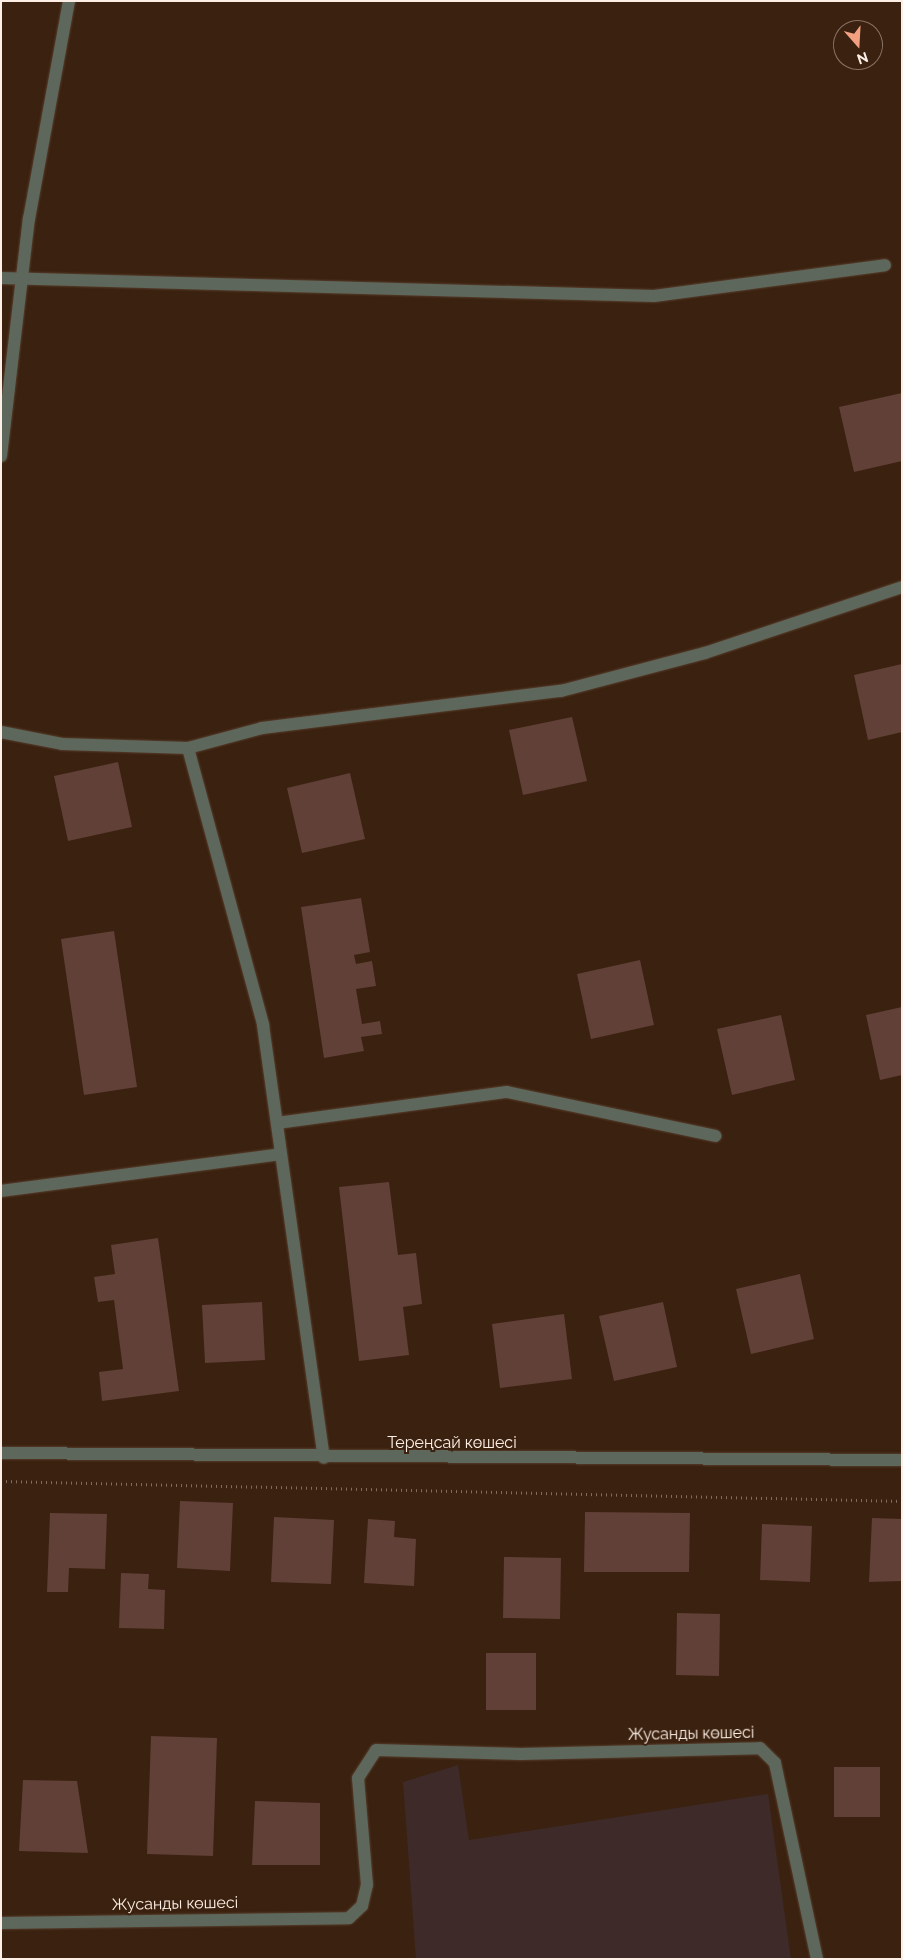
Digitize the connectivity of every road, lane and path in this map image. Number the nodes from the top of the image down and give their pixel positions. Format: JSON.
{"nodes":[{"id":1,"x":68,"y":1,"type":"edge"},
{"id":2,"x":886,"y":264,"type":"dead end"},
{"id":3,"x":1,"y":278,"type":"edge"},
{"id":4,"x":22,"y":281,"type":"junction"},
{"id":5,"x":1,"y":456,"type":"edge"},
{"id":6,"x":902,"y":587,"type":"edge"},
{"id":7,"x":1,"y":732,"type":"edge"},
{"id":8,"x":188,"y":748,"type":"junction"},
{"id":9,"x":277,"y":1123,"type":"junction"},
{"id":10,"x":715,"y":1136,"type":"dead end"},
{"id":11,"x":281,"y":1154,"type":"junction"},
{"id":12,"x":1,"y":1191,"type":"edge"},
{"id":13,"x":1,"y":1453,"type":"edge"},
{"id":14,"x":324,"y":1458,"type":"junction"},
{"id":15,"x":902,"y":1460,"type":"edge"},
{"id":16,"x":1,"y":1481,"type":"edge"},
{"id":17,"x":902,"y":1501,"type":"edge"},
{"id":18,"x":1,"y":1923,"type":"edge"},
{"id":19,"x":817,"y":1959,"type":"edge"}],
"edges":[{"from":1,"to":4,"type":"street"},
{"from":2,"to":4,"type":"street"},
{"from":3,"to":4,"type":"street"},
{"from":4,"to":5,"type":"street"},
{"from":6,"to":8,"type":"street"},
{"from":7,"to":8,"type":"street"},
{"from":8,"to":9,"type":"street"},
{"from":9,"to":10,"type":"street"},
{"from":9,"to":11,"type":"street"},
{"from":11,"to":12,"type":"street"},
{"from":11,"to":14,"type":"street"},
{"from":13,"to":14,"type":"street","name":"Тереңсай көшесі"},
{"from":14,"to":15,"type":"street","name":"Тереңсай көшесі"},
{"from":16,"to":17,"type":"path"},
{"from":18,"to":19,"type":"street","name":"Жусанды көшесі"}]}
